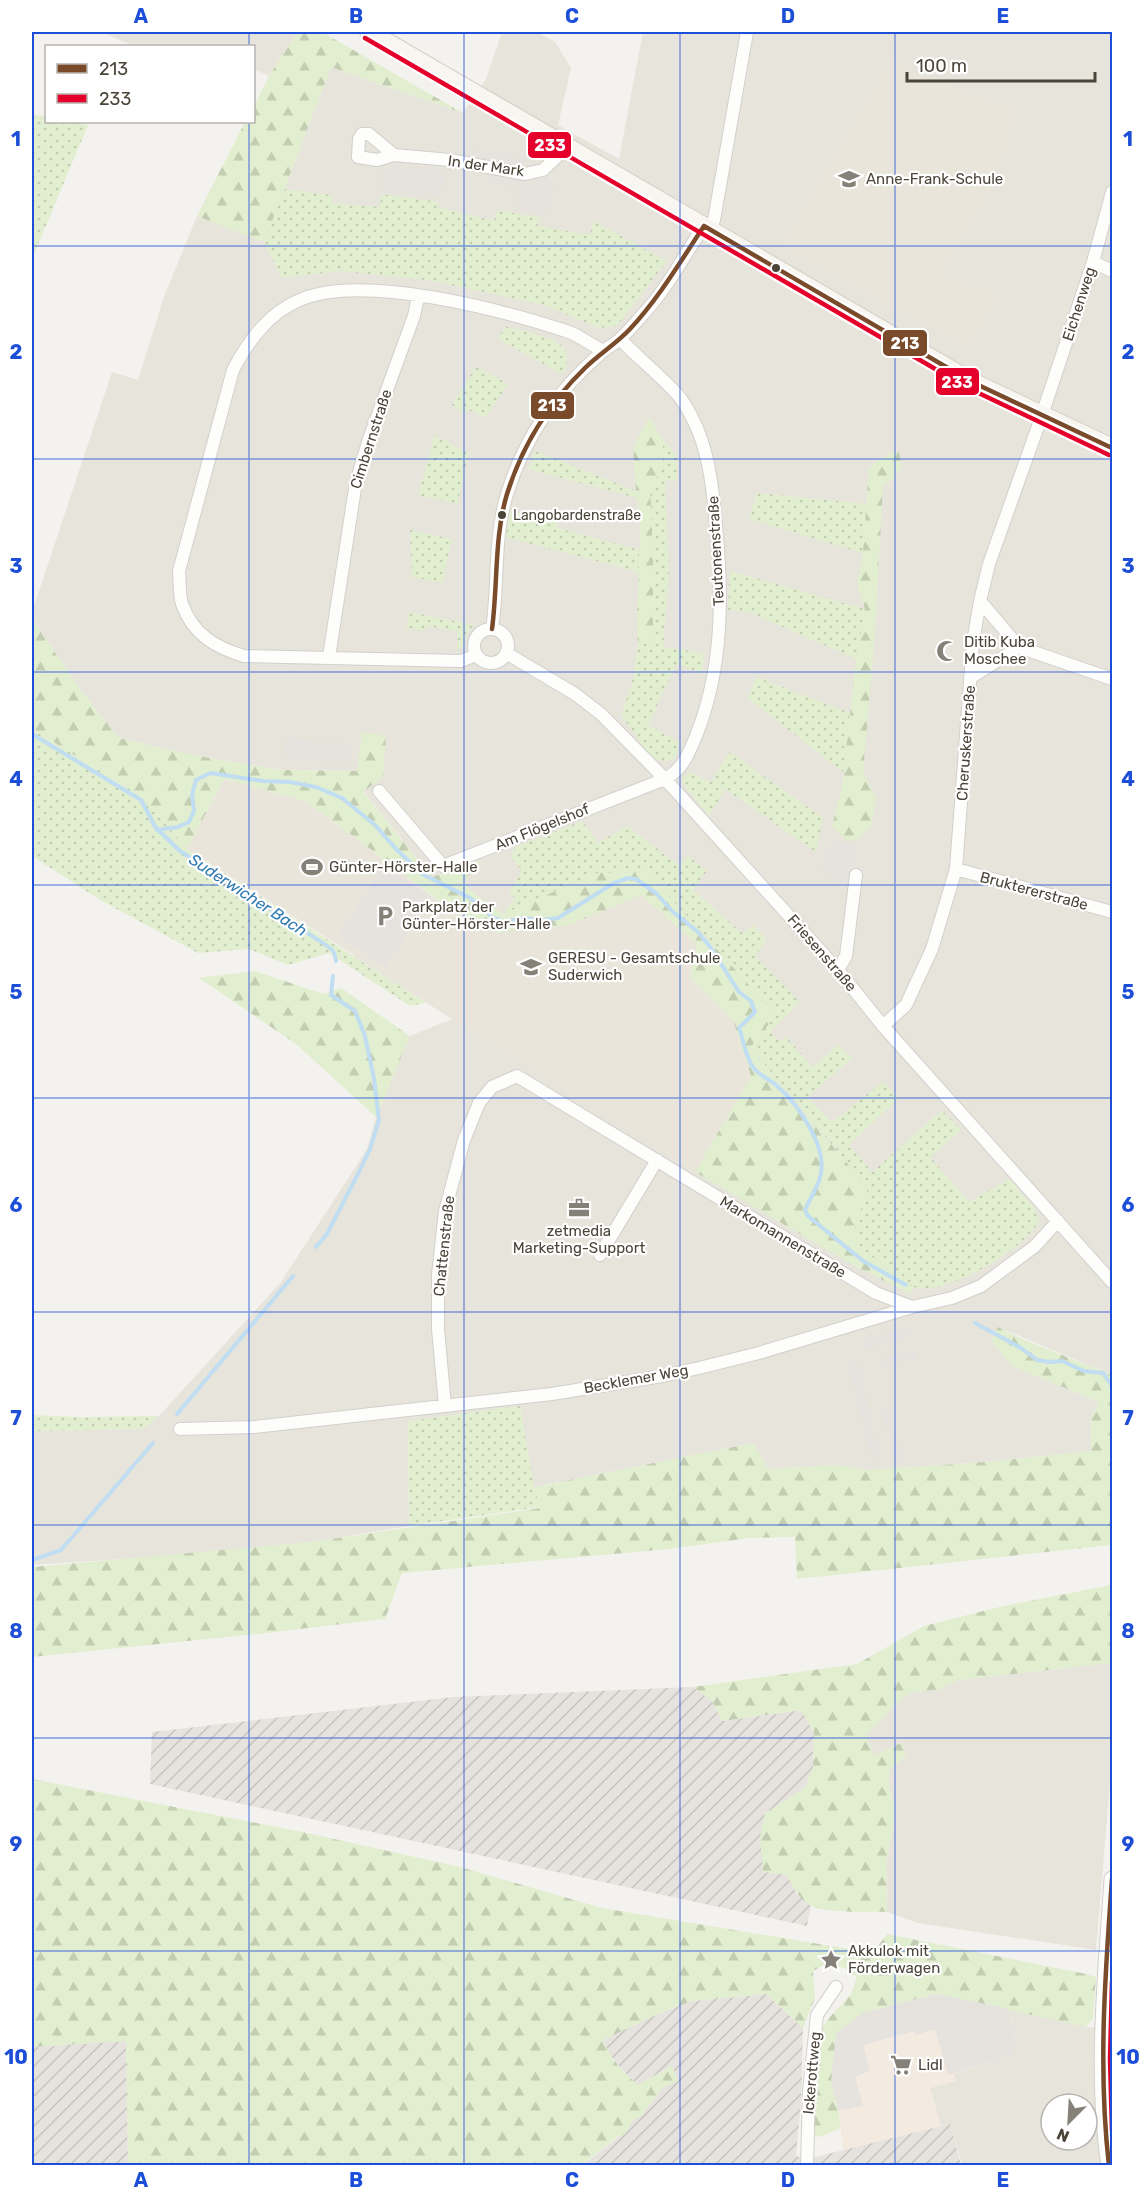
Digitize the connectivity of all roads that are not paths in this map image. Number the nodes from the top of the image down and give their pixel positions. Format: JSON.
{"nodes":[{"id":1,"x":369,"y":32,"type":"edge"},
{"id":2,"x":747,"y":32,"type":"edge"},
{"id":3,"x":568,"y":146,"type":"junction"},
{"id":4,"x":394,"y":155,"type":"dead end"},
{"id":5,"x":1113,"y":192,"type":"edge"},
{"id":6,"x":707,"y":227,"type":"junction"},
{"id":7,"x":1093,"y":262,"type":"junction"},
{"id":8,"x":1113,"y":271,"type":"edge"},
{"id":9,"x":418,"y":297,"type":"junction"},
{"id":10,"x":620,"y":339,"type":"junction"},
{"id":11,"x":603,"y":351,"type":"junction"},
{"id":12,"x":1042,"y":416,"type":"junction"},
{"id":13,"x":1113,"y":448,"type":"edge"},
{"id":14,"x":980,"y":601,"type":"junction"},
{"id":15,"x":492,"y":629,"type":"junction"},
{"id":16,"x":1019,"y":647,"type":"junction"},
{"id":17,"x":506,"y":652,"type":"junction"},
{"id":18,"x":476,"y":655,"type":"junction"},
{"id":19,"x":329,"y":657,"type":"junction"},
{"id":20,"x":970,"y":678,"type":"junction"},
{"id":21,"x":1113,"y":679,"type":"edge"},
{"id":22,"x":665,"y":779,"type":"junction"},
{"id":23,"x":379,"y":791,"type":"dead end"},
{"id":24,"x":956,"y":869,"type":"junction"},
{"id":25,"x":855,"y":874,"type":"dead end"},
{"id":26,"x":1113,"y":912,"type":"edge"},
{"id":27,"x":838,"y":970,"type":"junction"},
{"id":28,"x":883,"y":1026,"type":"junction"},
{"id":29,"x":517,"y":1076,"type":"joint"},
{"id":30,"x":657,"y":1160,"type":"junction"},
{"id":31,"x":1058,"y":1221,"type":"junction"},
{"id":32,"x":600,"y":1255,"type":"dead end"},
{"id":33,"x":1113,"y":1282,"type":"edge"},
{"id":34,"x":912,"y":1307,"type":"junction"},
{"id":35,"x":446,"y":1406,"type":"junction"},
{"id":36,"x":180,"y":1429,"type":"dead end"},
{"id":37,"x":1113,"y":1879,"type":"edge"},
{"id":38,"x":836,"y":1987,"type":"dead end"},
{"id":39,"x":807,"y":2166,"type":"edge"},
{"id":40,"x":1109,"y":2166,"type":"edge"}],
"edges":[{"from":1,"to":3,"type":"main road"},
{"from":2,"to":6,"type":"street"},
{"from":3,"to":4,"type":"street","name":"In der Mark"},
{"from":3,"to":6,"type":"main road"},
{"from":5,"to":7,"type":"street","name":"Eichenweg"},
{"from":6,"to":10,"type":"street"},
{"from":6,"to":12,"type":"main road"},
{"from":7,"to":8,"type":"street"},
{"from":7,"to":12,"type":"street","name":"Eichenweg"},
{"from":9,"to":11,"type":"street"},
{"from":9,"to":19,"type":"street","name":"Cimbernstraße"},
{"from":9,"to":19,"type":"street"},
{"from":10,"to":11,"type":"street"},
{"from":10,"to":22,"type":"street","name":"Teutonenstraße"},
{"from":11,"to":15,"type":"street"},
{"from":12,"to":13,"type":"main road"},
{"from":12,"to":14,"type":"street","name":"Cheruskerstraße"},
{"from":14,"to":16,"type":"street"},
{"from":14,"to":20,"type":"street","name":"Cheruskerstraße"},
{"from":15,"to":17,"type":"street"},
{"from":15,"to":18,"type":"street"},
{"from":16,"to":20,"type":"street"},
{"from":16,"to":21,"type":"street"},
{"from":17,"to":18,"type":"street"},
{"from":17,"to":22,"type":"street","name":"Friesenstraße"},
{"from":18,"to":19,"type":"street"},
{"from":20,"to":24,"type":"street","name":"Cheruskerstraße"},
{"from":22,"to":23,"type":"street","name":"Am Flögelshof"},
{"from":22,"to":27,"type":"street","name":"Friesenstraße"},
{"from":24,"to":26,"type":"street","name":"Bruktererstraße"},
{"from":24,"to":28,"type":"street","name":"Cheruskerstraße"},
{"from":25,"to":27,"type":"street"},
{"from":27,"to":28,"type":"street","name":"Friesenstraße"},
{"from":28,"to":31,"type":"street","name":"Friesenstraße"},
{"from":29,"to":30,"type":"street","name":"Markomannenstraße"},
{"from":29,"to":35,"type":"street","name":"Chattenstraße"},
{"from":30,"to":32,"type":"street"},
{"from":30,"to":34,"type":"street","name":"Markomannenstraße"},
{"from":31,"to":33,"type":"street","name":"Friesenstraße"},
{"from":31,"to":34,"type":"street","name":"Becklemer Weg"},
{"from":34,"to":35,"type":"street","name":"Becklemer Weg"},
{"from":35,"to":36,"type":"street","name":"Becklemer Weg"},
{"from":37,"to":40,"type":"street"},
{"from":38,"to":39,"type":"street","name":"Ickerottweg"}]}
